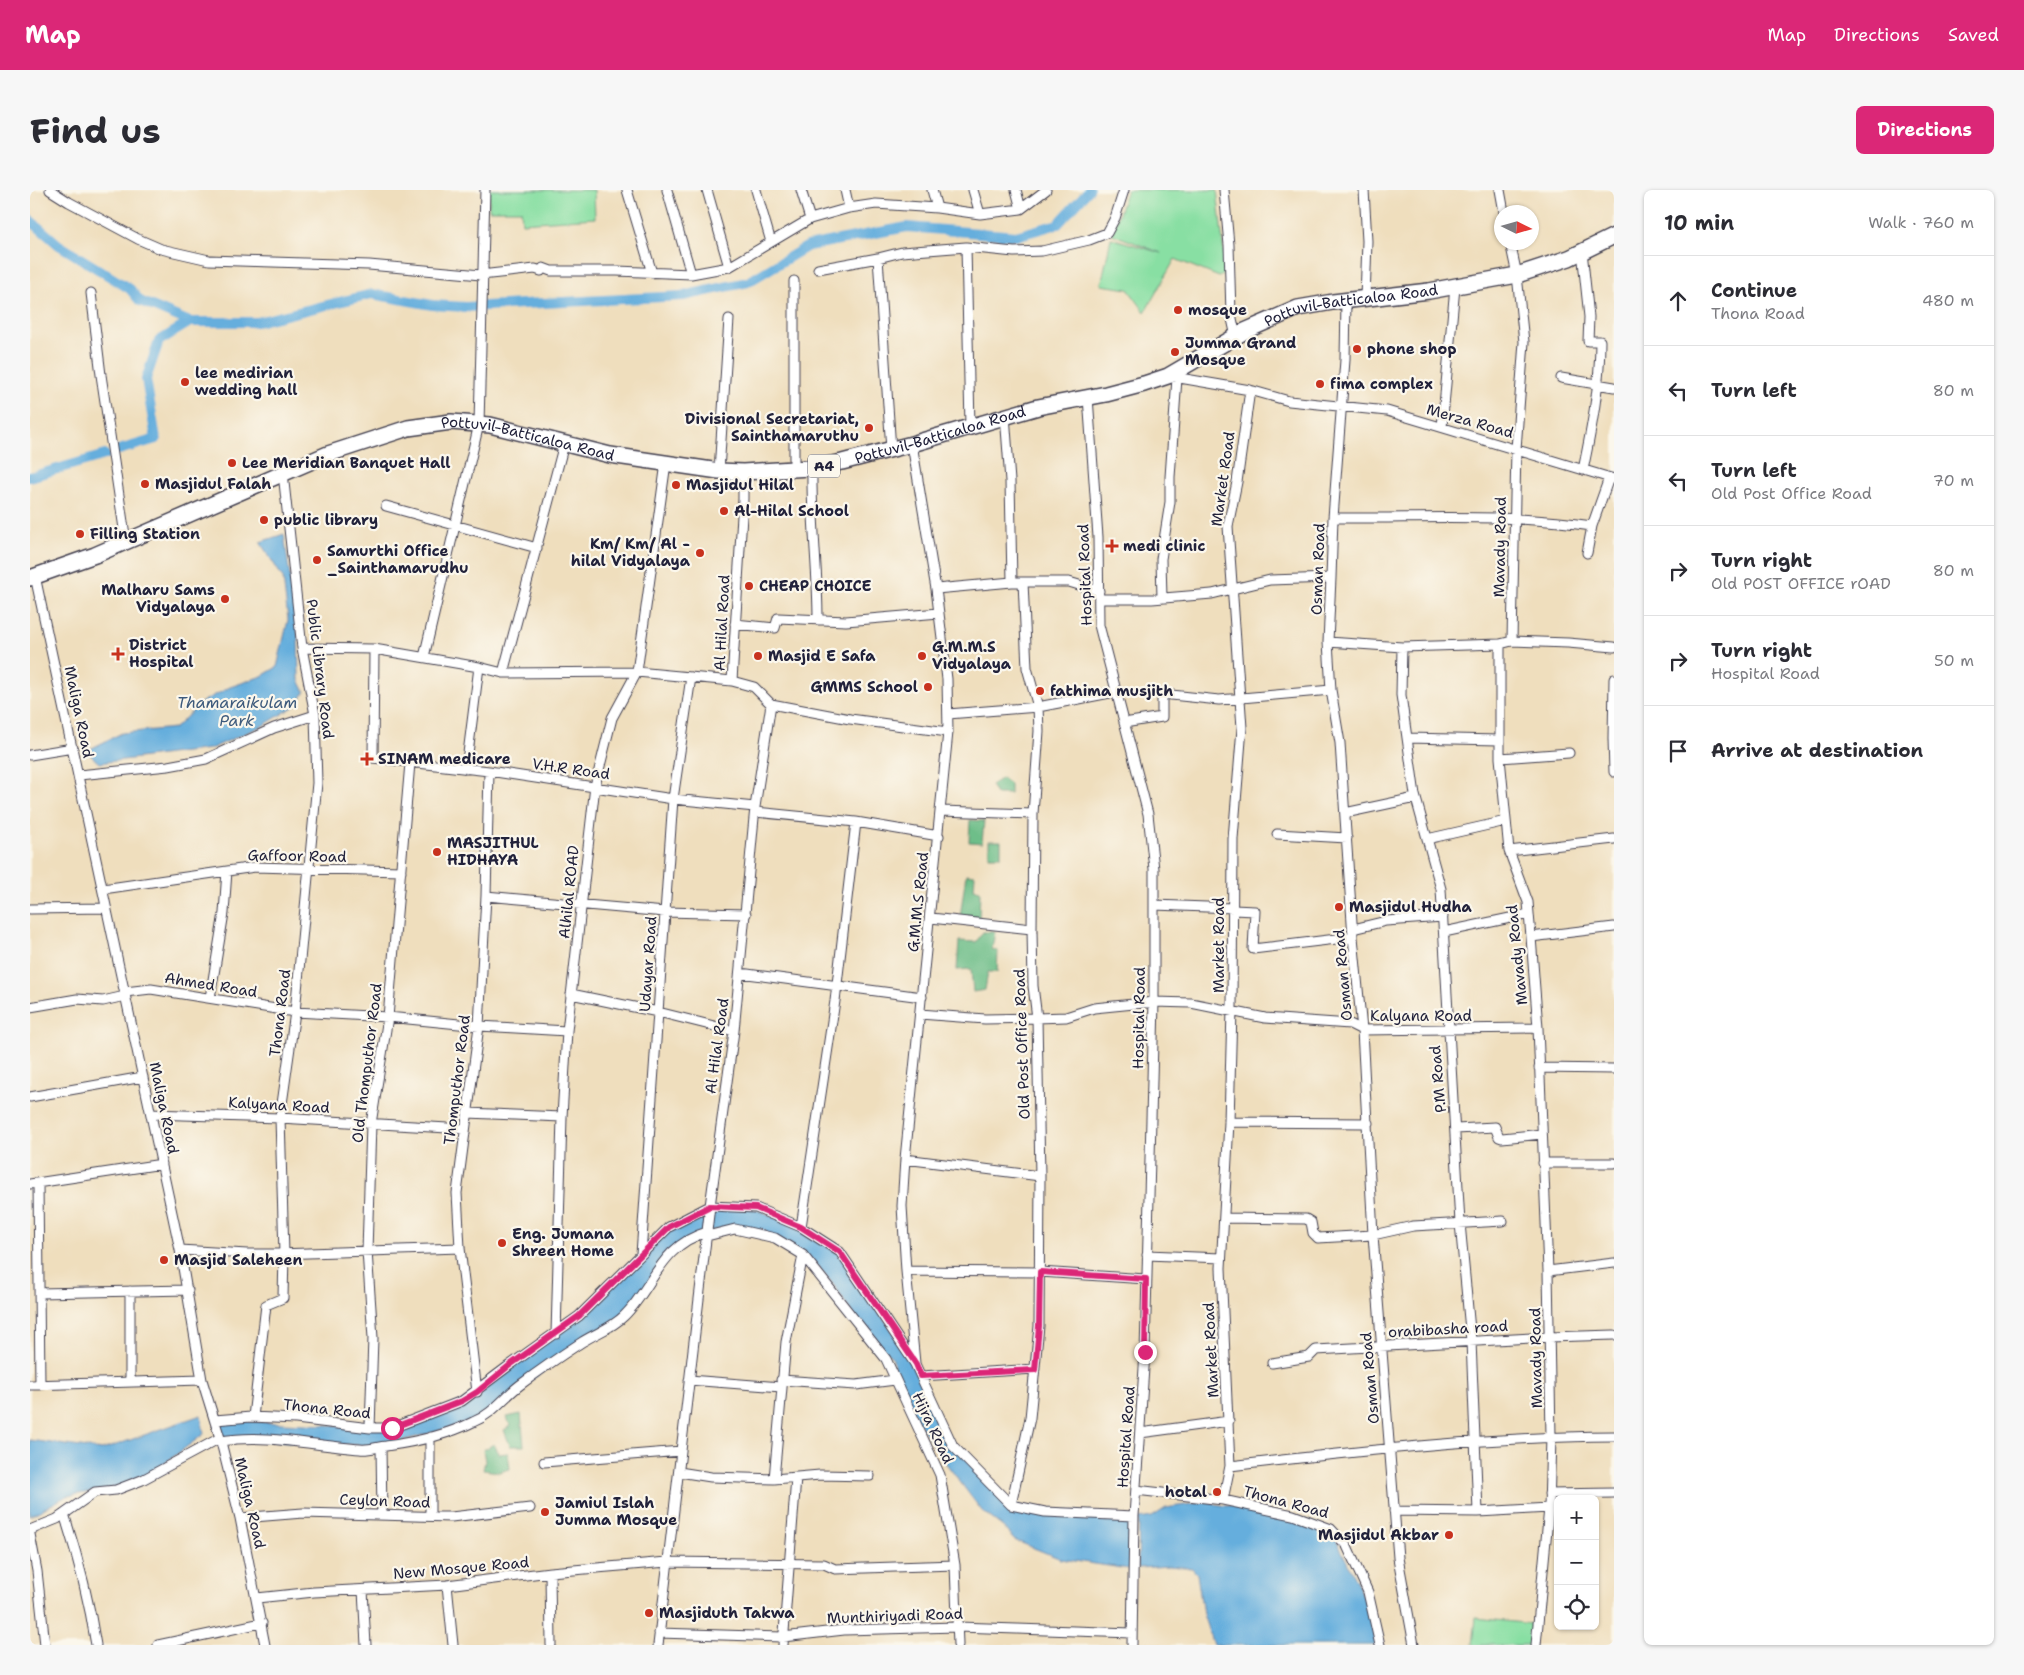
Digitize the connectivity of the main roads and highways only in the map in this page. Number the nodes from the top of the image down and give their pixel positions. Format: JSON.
{"nodes":[{"id":1,"x":1614,"y":236,"type":"edge"},
{"id":2,"x":33,"y":577,"type":"edge"}],
"edges":[{"from":1,"to":2,"type":"highway","name":"Pottuvil-Batticaloa Road","number":"A4"}]}
